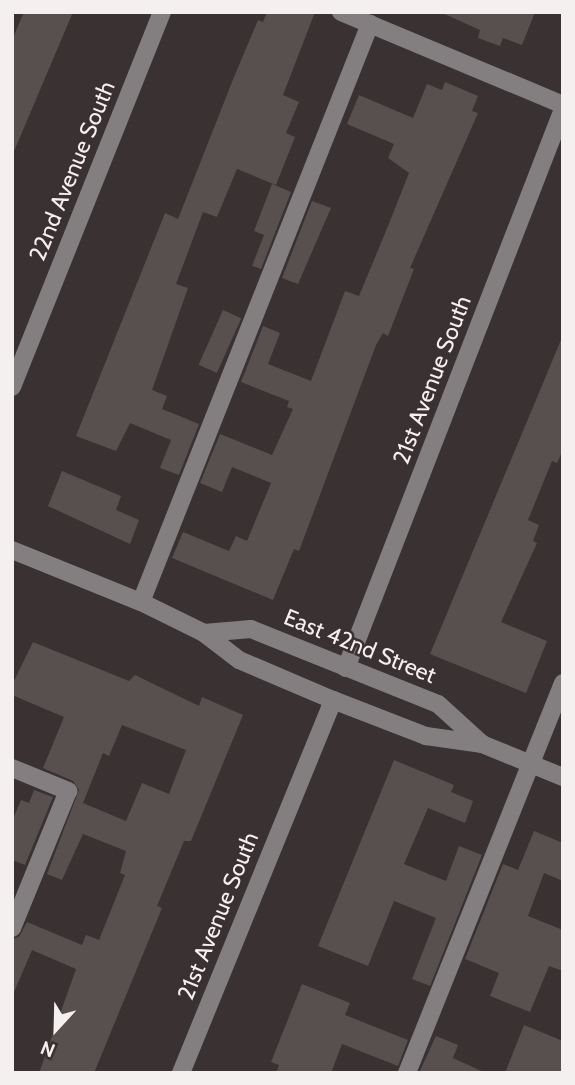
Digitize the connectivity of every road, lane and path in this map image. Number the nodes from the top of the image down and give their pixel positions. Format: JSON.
{"nodes":[{"id":1,"x":162,"y":12,"type":"edge"},
{"id":2,"x":341,"y":12,"type":"edge"},
{"id":3,"x":370,"y":24,"type":"junction"},
{"id":4,"x":563,"y":107,"type":"edge"},
{"id":5,"x":12,"y":387,"type":"edge"},
{"id":6,"x":12,"y":550,"type":"edge"},
{"id":7,"x":141,"y":602,"type":"junction"},
{"id":8,"x":204,"y":633,"type":"junction"},
{"id":9,"x":346,"y":668,"type":"junction"},
{"id":10,"x":563,"y":683,"type":"edge"},
{"id":11,"x":333,"y":700,"type":"junction"},
{"id":12,"x":482,"y":744,"type":"junction"},
{"id":13,"x":532,"y":764,"type":"junction"},
{"id":14,"x":12,"y":768,"type":"edge"},
{"id":15,"x":563,"y":777,"type":"edge"},
{"id":16,"x":12,"y":929,"type":"edge"},
{"id":17,"x":181,"y":1073,"type":"edge"},
{"id":18,"x":407,"y":1073,"type":"edge"}],
"edges":[{"from":1,"to":5,"type":"street","name":"22nd Avenue South"},
{"from":2,"to":3,"type":"street"},
{"from":3,"to":4,"type":"street"},
{"from":3,"to":7,"type":"street"},
{"from":4,"to":9,"type":"street","name":"21st Avenue South"},
{"from":6,"to":7,"type":"street","name":"East 42nd Street"},
{"from":7,"to":8,"type":"street","name":"East 42nd Street"},
{"from":8,"to":9,"type":"street","name":"East 42nd Street"},
{"from":8,"to":11,"type":"street","name":"East 42nd Street"},
{"from":9,"to":12,"type":"street","name":"East 42nd Street"},
{"from":10,"to":13,"type":"street"},
{"from":11,"to":12,"type":"street","name":"East 42nd Street"},
{"from":11,"to":17,"type":"street","name":"21st Avenue South"},
{"from":12,"to":13,"type":"street","name":"East 42nd Street"},
{"from":13,"to":15,"type":"street","name":"East 42nd Street"},
{"from":13,"to":18,"type":"street"},
{"from":14,"to":16,"type":"street"}]}
